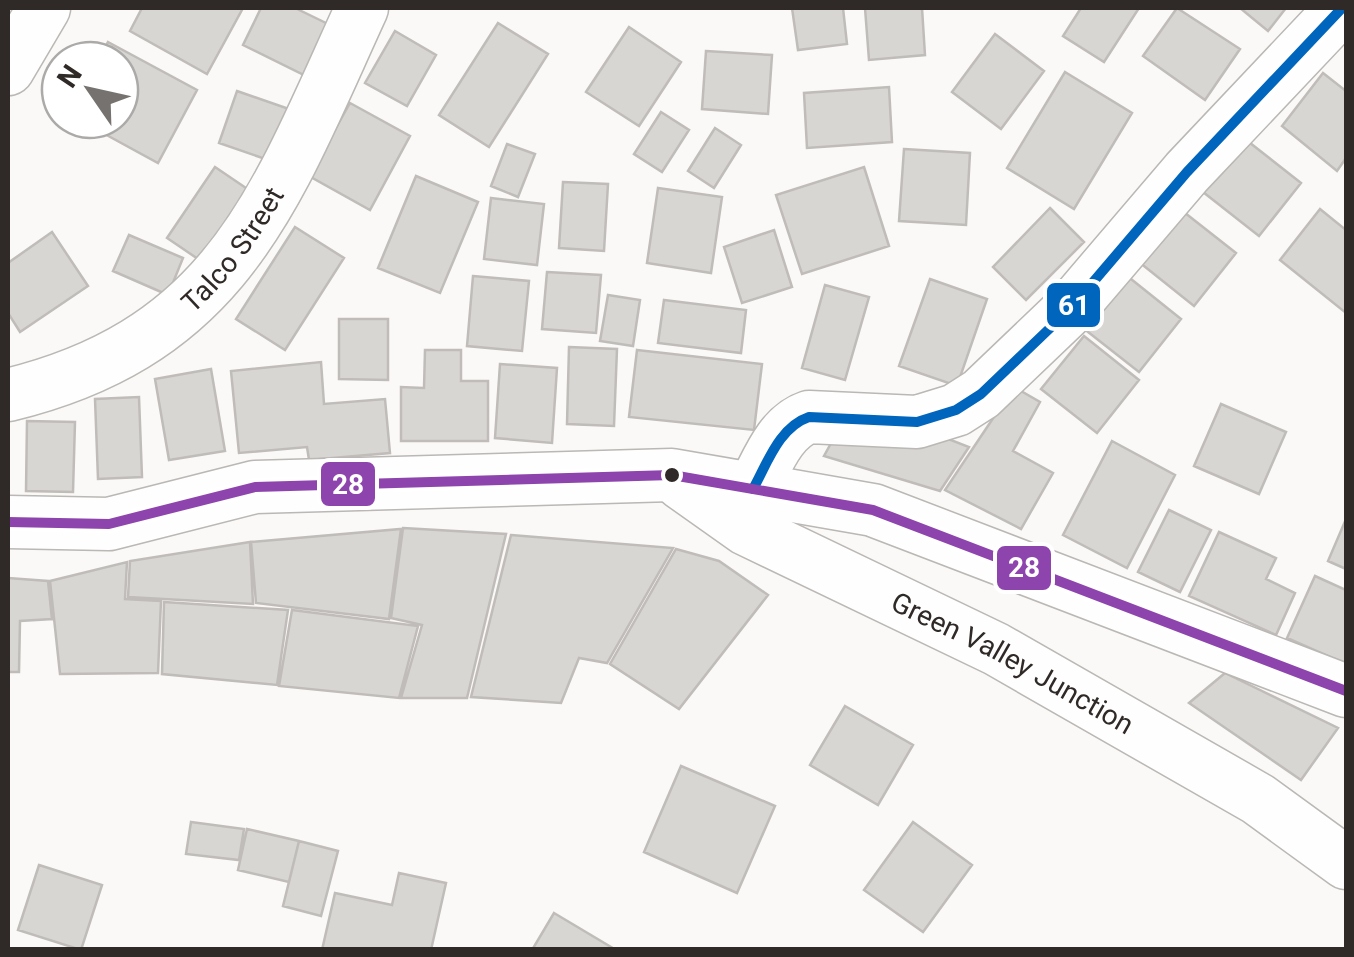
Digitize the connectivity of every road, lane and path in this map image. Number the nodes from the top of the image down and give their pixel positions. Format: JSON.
{"nodes":[{"id":1,"x":44,"y":8,"type":"edge"},
{"id":2,"x":362,"y":8,"type":"edge"},
{"id":3,"x":1342,"y":8,"type":"edge"},
{"id":4,"x":8,"y":69,"type":"edge"},
{"id":5,"x":8,"y":395,"type":"edge"},
{"id":6,"x":672,"y":475,"type":"junction"},
{"id":7,"x":753,"y":489,"type":"junction"},
{"id":8,"x":8,"y":522,"type":"edge"},
{"id":9,"x":1346,"y":691,"type":"edge"},
{"id":10,"x":1346,"y":864,"type":"edge"}],
"edges":[{"from":1,"to":4,"type":"street"},
{"from":2,"to":5,"type":"street","name":"Talco Street"},
{"from":3,"to":7,"type":"street"},
{"from":6,"to":7,"type":"street"},
{"from":6,"to":8,"type":"street"},
{"from":6,"to":10,"type":"street","name":"Green Valley Junction"},
{"from":7,"to":9,"type":"street"}]}
